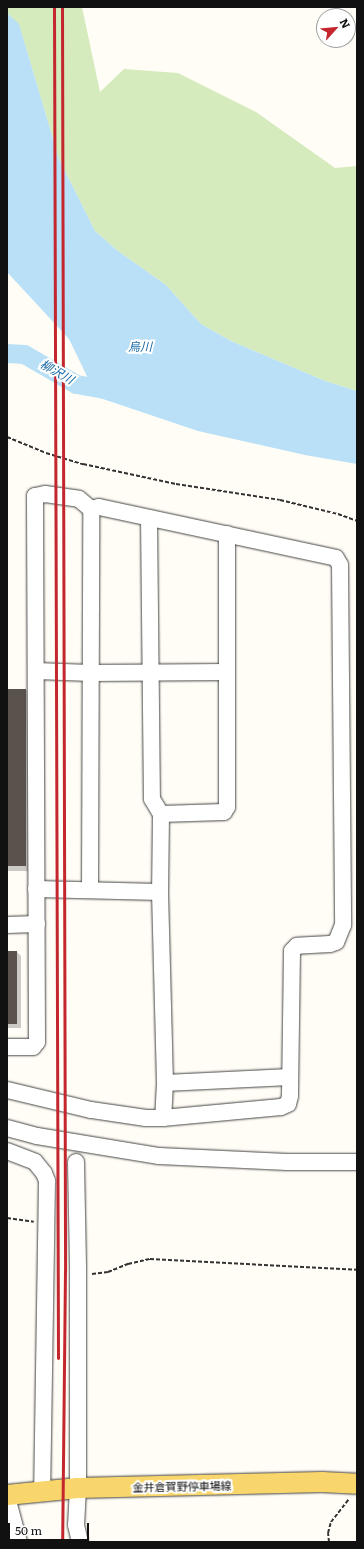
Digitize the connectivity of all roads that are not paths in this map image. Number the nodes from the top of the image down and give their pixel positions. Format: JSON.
{"nodes":[{"id":1,"x":91,"y":509,"type":"junction"},
{"id":2,"x":149,"y":518,"type":"junction"},
{"id":3,"x":227,"y":534,"type":"junction"},
{"id":4,"x":36,"y":671,"type":"junction"},
{"id":5,"x":150,"y":672,"type":"junction"},
{"id":6,"x":227,"y":672,"type":"junction"},
{"id":7,"x":91,"y":673,"type":"junction"},
{"id":8,"x":161,"y":814,"type":"junction"},
{"id":9,"x":36,"y":889,"type":"junction"},
{"id":10,"x":90,"y":890,"type":"junction"},
{"id":11,"x":160,"y":892,"type":"junction"},
{"id":12,"x":37,"y":924,"type":"junction"},
{"id":13,"x":7,"y":925,"type":"edge"},
{"id":14,"x":7,"y":1047,"type":"edge"},
{"id":15,"x":290,"y":1077,"type":"junction"},
{"id":16,"x":165,"y":1083,"type":"junction"},
{"id":17,"x":7,"y":1090,"type":"edge"},
{"id":18,"x":163,"y":1118,"type":"junction"},
{"id":19,"x":7,"y":1128,"type":"edge"},
{"id":20,"x":7,"y":1151,"type":"edge"},
{"id":21,"x":76,"y":1162,"type":"dead end"},
{"id":22,"x":357,"y":1162,"type":"edge"},
{"id":23,"x":78,"y":1488,"type":"junction"},
{"id":24,"x":355,"y":1489,"type":"edge"},
{"id":25,"x":42,"y":1492,"type":"junction"},
{"id":26,"x":7,"y":1496,"type":"edge"},
{"id":27,"x":18,"y":1542,"type":"edge"},
{"id":28,"x":80,"y":1542,"type":"edge"}],
"edges":[{"from":1,"to":2,"type":"street"},
{"from":1,"to":4,"type":"street"},
{"from":1,"to":7,"type":"street"},
{"from":2,"to":3,"type":"street"},
{"from":2,"to":5,"type":"street"},
{"from":3,"to":6,"type":"street"},
{"from":3,"to":15,"type":"street"},
{"from":4,"to":7,"type":"street"},
{"from":4,"to":9,"type":"street"},
{"from":5,"to":6,"type":"street"},
{"from":5,"to":7,"type":"street"},
{"from":5,"to":8,"type":"street"},
{"from":6,"to":8,"type":"street"},
{"from":7,"to":10,"type":"street"},
{"from":8,"to":11,"type":"street"},
{"from":9,"to":10,"type":"street"},
{"from":9,"to":12,"type":"street"},
{"from":10,"to":11,"type":"street"},
{"from":11,"to":16,"type":"street"},
{"from":12,"to":13,"type":"street"},
{"from":12,"to":14,"type":"street"},
{"from":15,"to":16,"type":"street"},
{"from":15,"to":18,"type":"street"},
{"from":16,"to":18,"type":"street"},
{"from":17,"to":18,"type":"street"},
{"from":19,"to":22,"type":"street"},
{"from":20,"to":25,"type":"street"},
{"from":21,"to":23,"type":"street"},
{"from":23,"to":24,"type":"main road","name":"金井倉賀野停車場線"},
{"from":23,"to":25,"type":"main road","name":"金井倉賀野停車場線"},
{"from":23,"to":28,"type":"street"},
{"from":25,"to":26,"type":"main road","name":"金井倉賀野停車場線"},
{"from":26,"to":27,"type":"street"}]}
